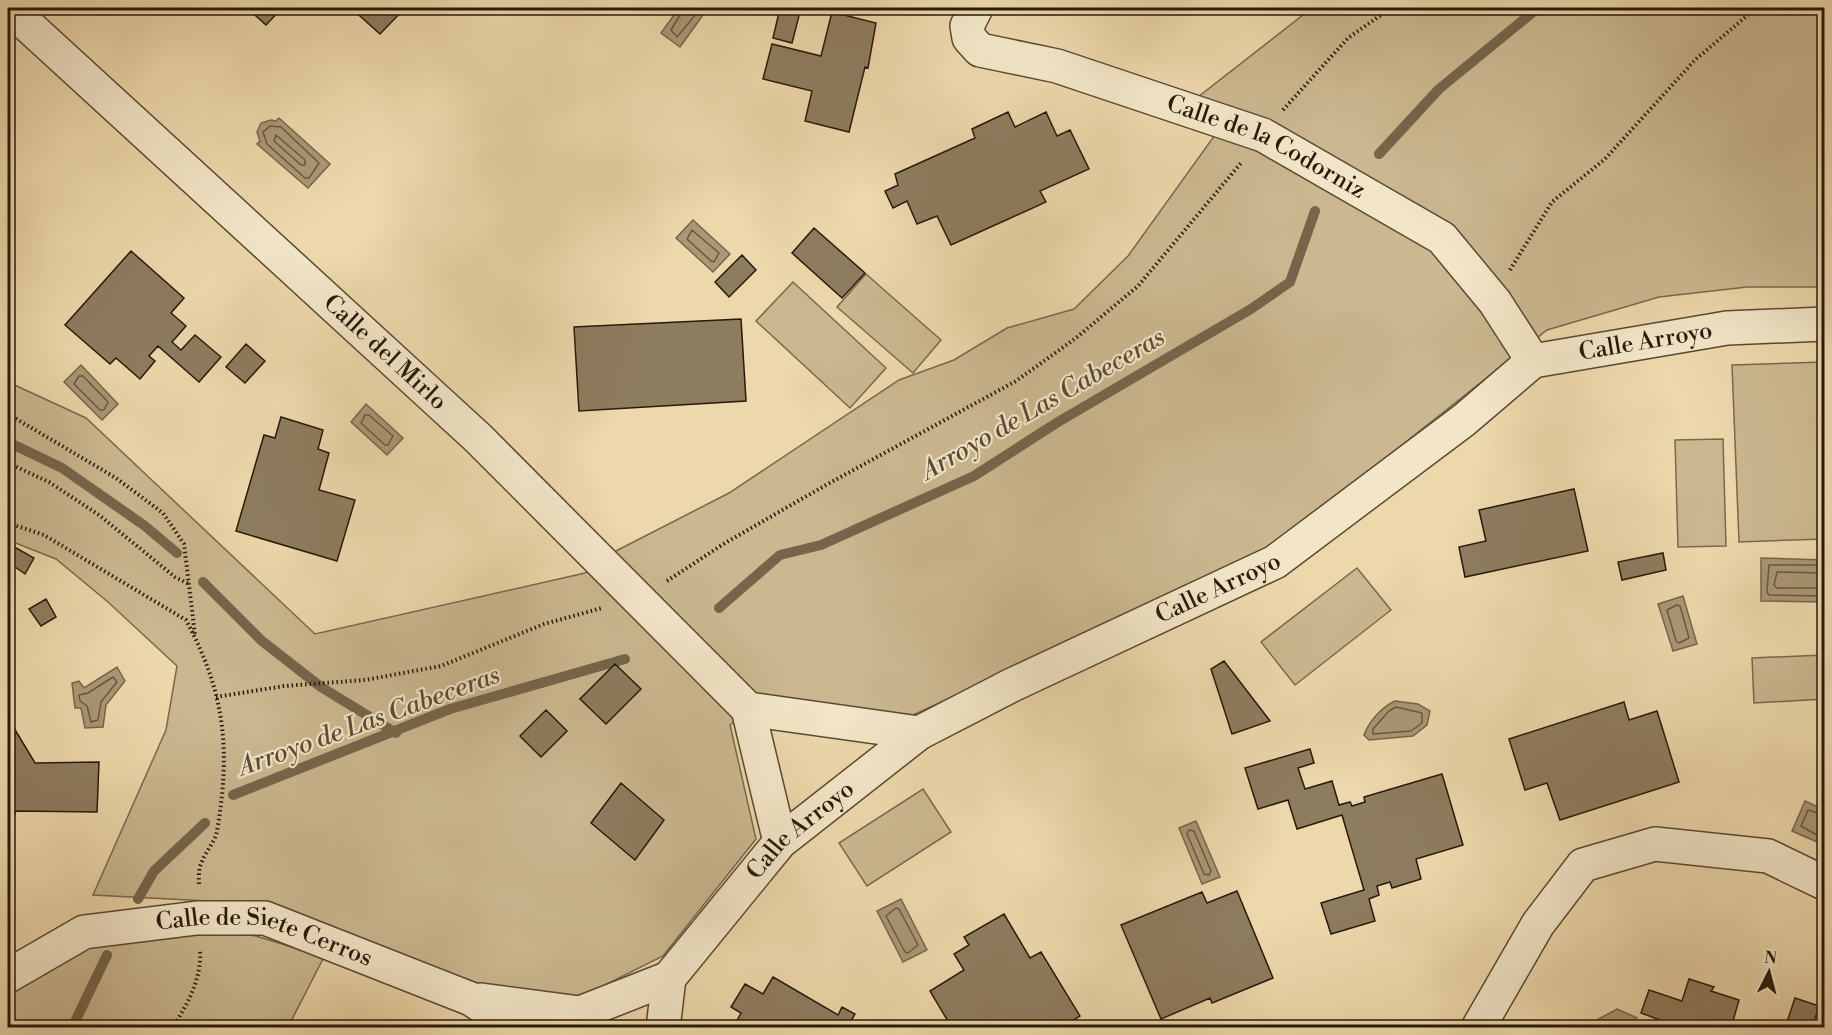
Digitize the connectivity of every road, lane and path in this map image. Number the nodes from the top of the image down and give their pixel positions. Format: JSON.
{"nodes":[{"id":1,"x":9,"y":8,"type":"edge"},
{"id":2,"x":976,"y":8,"type":"edge"},
{"id":3,"x":1390,"y":8,"type":"edge"},
{"id":4,"x":1756,"y":8,"type":"edge"},
{"id":5,"x":1263,"y":135,"type":"junction"},
{"id":6,"x":1490,"y":296,"type":"junction"},
{"id":7,"x":1824,"y":324,"type":"edge"},
{"id":8,"x":1533,"y":361,"type":"junction"},
{"id":9,"x":8,"y":414,"type":"edge"},
{"id":10,"x":8,"y":462,"type":"edge"},
{"id":11,"x":8,"y":523,"type":"edge"},
{"id":12,"x":189,"y":584,"type":"junction"},
{"id":13,"x":639,"y":599,"type":"junction"},
{"id":14,"x":196,"y":639,"type":"junction"},
{"id":15,"x":216,"y":697,"type":"junction"},
{"id":16,"x":748,"y":709,"type":"junction"},
{"id":17,"x":919,"y":733,"type":"junction"},
{"id":18,"x":780,"y":842,"type":"junction"},
{"id":19,"x":1824,"y":883,"type":"edge"},
{"id":20,"x":197,"y":918,"type":"junction"},
{"id":21,"x":8,"y":976,"type":"edge"},
{"id":22,"x":669,"y":978,"type":"junction"},
{"id":23,"x":471,"y":999,"type":"junction"},
{"id":24,"x":172,"y":1028,"type":"edge"},
{"id":25,"x":516,"y":1028,"type":"edge"},
{"id":26,"x":663,"y":1028,"type":"edge"},
{"id":27,"x":1478,"y":1028,"type":"edge"}],
"edges":[{"from":1,"to":13,"type":"street","name":"Calle del Mirlo"},
{"from":2,"to":5,"type":"street","name":"Calle de la Codorniz"},
{"from":3,"to":5,"type":"path"},
{"from":4,"to":6,"type":"path"},
{"from":5,"to":6,"type":"street","name":"Calle de la Codorniz"},
{"from":5,"to":13,"type":"path"},
{"from":6,"to":8,"type":"street","name":"Calle de la Codorniz"},
{"from":7,"to":8,"type":"street","name":"Calle Arroyo"},
{"from":8,"to":17,"type":"street","name":"Calle Arroyo"},
{"from":9,"to":12,"type":"path"},
{"from":10,"to":12,"type":"path"},
{"from":11,"to":14,"type":"path"},
{"from":12,"to":14,"type":"path"},
{"from":13,"to":15,"type":"path"},
{"from":13,"to":16,"type":"street","name":"Calle del Mirlo"},
{"from":14,"to":15,"type":"path"},
{"from":15,"to":20,"type":"path"},
{"from":16,"to":17,"type":"street"},
{"from":16,"to":18,"type":"street"},
{"from":17,"to":18,"type":"street","name":"Calle Arroyo"},
{"from":18,"to":22,"type":"street","name":"Calle Arroyo"},
{"from":19,"to":27,"type":"street"},
{"from":20,"to":21,"type":"street","name":"Calle de Siete Cerros"},
{"from":20,"to":23,"type":"street","name":"Calle de Siete Cerros"},
{"from":20,"to":24,"type":"path"},
{"from":22,"to":23,"type":"street","name":"Calle Arroyo"},
{"from":22,"to":26,"type":"street"},
{"from":23,"to":25,"type":"street","name":"Calle de Siete Cerros"}]}
